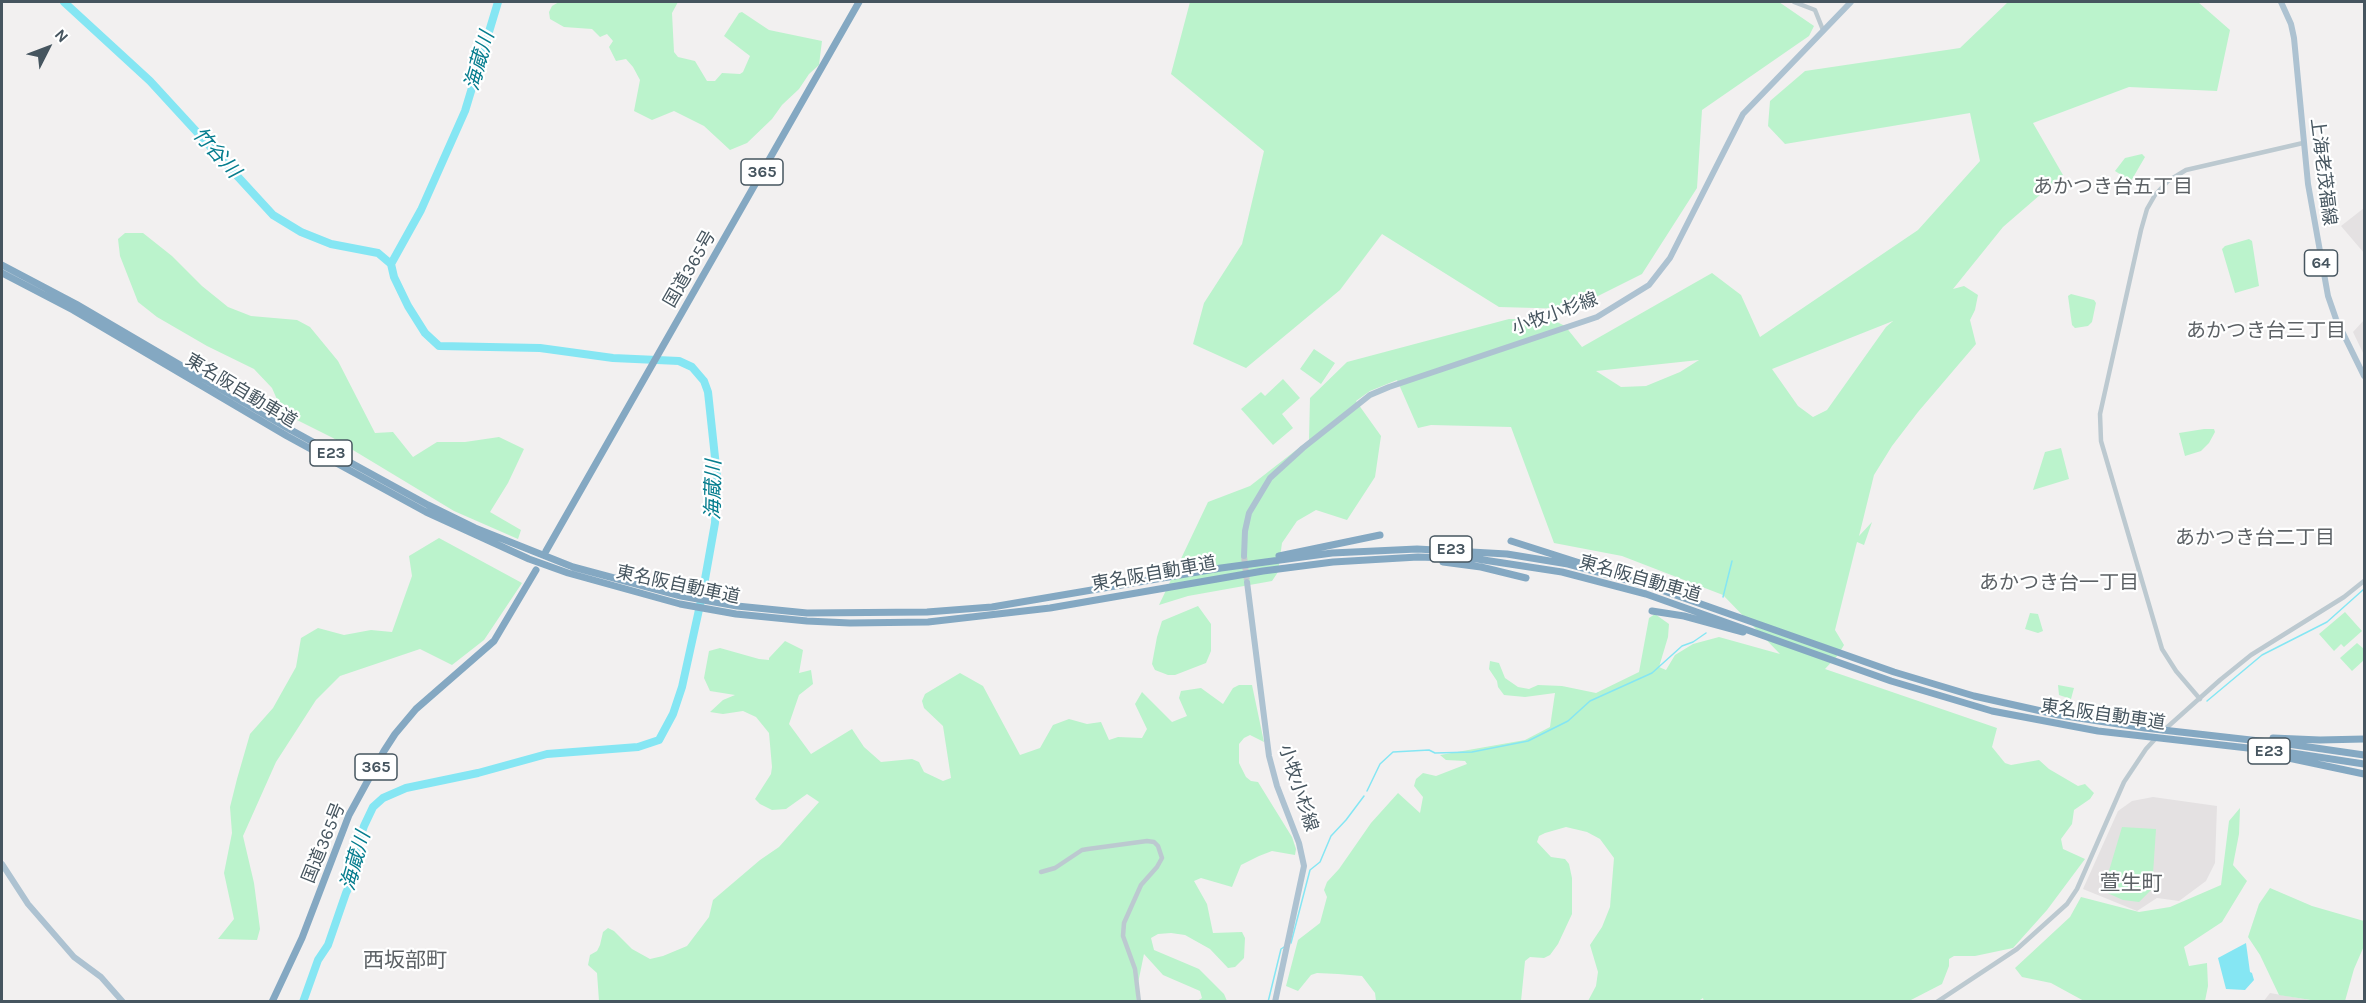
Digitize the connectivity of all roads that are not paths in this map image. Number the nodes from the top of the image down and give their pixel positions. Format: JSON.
{"nodes":[{"id":1,"x":860,"y":2,"type":"edge"},
{"id":2,"x":1794,"y":2,"type":"edge"},
{"id":3,"x":1851,"y":2,"type":"edge"},
{"id":4,"x":2281,"y":2,"type":"edge"},
{"id":5,"x":1823,"y":30,"type":"junction"},
{"id":6,"x":2303,"y":143,"type":"junction"},
{"id":7,"x":2,"y":265,"type":"edge"},
{"id":8,"x":2,"y":273,"type":"edge"},
{"id":9,"x":2364,"y":376,"type":"edge"},
{"id":10,"x":1380,"y":535,"type":"dead end"},
{"id":11,"x":1511,"y":541,"type":"dead end"},
{"id":12,"x":546,"y":551,"type":"dead end"},
{"id":13,"x":1244,"y":556,"type":"tunnel mouth"},
{"id":14,"x":1389,"y":558,"type":"junction"},
{"id":15,"x":1221,"y":568,"type":"junction"},
{"id":16,"x":536,"y":570,"type":"dead end"},
{"id":17,"x":1526,"y":578,"type":"dead end"},
{"id":18,"x":2364,"y":581,"type":"edge"},
{"id":19,"x":1247,"y":582,"type":"tunnel mouth"},
{"id":20,"x":1650,"y":586,"type":"junction"},
{"id":21,"x":680,"y":600,"type":"junction"},
{"id":22,"x":736,"y":610,"type":"junction"},
{"id":23,"x":1652,"y":611,"type":"dead end"},
{"id":24,"x":1789,"y":645,"type":"junction"},
{"id":25,"x":2200,"y":699,"type":"junction"},
{"id":26,"x":2214,"y":736,"type":"junction"},
{"id":27,"x":2364,"y":739,"type":"edge"},
{"id":28,"x":2212,"y":744,"type":"junction"},
{"id":29,"x":2364,"y":755,"type":"edge"},
{"id":30,"x":2364,"y":764,"type":"edge"},
{"id":31,"x":2364,"y":774,"type":"edge"},
{"id":32,"x":2,"y":864,"type":"edge"},
{"id":33,"x":1041,"y":872,"type":"dead end"},
{"id":34,"x":123,"y":1002,"type":"edge"},
{"id":35,"x":272,"y":1002,"type":"edge"},
{"id":36,"x":1138,"y":1002,"type":"edge"},
{"id":37,"x":1275,"y":1002,"type":"edge"},
{"id":38,"x":1937,"y":1002,"type":"edge"}],
"edges":[{"from":1,"to":12,"type":"highway","name":"国道365号","number":"365"},
{"from":2,"to":5,"type":"street"},
{"from":3,"to":5,"type":"main road","name":"小牧小杉線"},
{"from":4,"to":6,"type":"main road","name":"上海老茂福線","number":"64"},
{"from":5,"to":13,"type":"main road","name":"小牧小杉線"},
{"from":6,"to":9,"type":"main road","name":"上海老茂福線","number":"64"},
{"from":6,"to":25,"type":"street"},
{"from":7,"to":21,"type":"highway","name":"東名阪自動車道","number":"E23"},
{"from":8,"to":21,"type":"highway","name":"東名阪自動車道","number":"E23"},
{"from":10,"to":15,"type":"highway"},
{"from":11,"to":20,"type":"highway"},
{"from":14,"to":17,"type":"highway"},
{"from":14,"to":22,"type":"highway","name":"東名阪自動車道","number":"E23"},
{"from":14,"to":24,"type":"highway","name":"東名阪自動車道","number":"E23"},
{"from":15,"to":20,"type":"highway","name":"東名阪自動車道","number":"E23"},
{"from":15,"to":22,"type":"highway","name":"東名阪自動車道","number":"E23"},
{"from":16,"to":35,"type":"highway","name":"国道365号","number":"365"},
{"from":18,"to":25,"type":"street"},
{"from":19,"to":37,"type":"main road","name":"小牧小杉線"},
{"from":20,"to":26,"type":"highway","name":"東名阪自動車道","number":"E23"},
{"from":21,"to":22,"type":"highway","name":"東名阪自動車道","number":"E23"},
{"from":23,"to":24,"type":"highway"},
{"from":24,"to":28,"type":"highway","name":"東名阪自動車道","number":"E23"},
{"from":25,"to":38,"type":"street"},
{"from":26,"to":27,"type":"highway"},
{"from":26,"to":29,"type":"highway","name":"東名阪自動車道","number":"E23"},
{"from":28,"to":30,"type":"highway","name":"東名阪自動車道","number":"E23"},
{"from":28,"to":31,"type":"highway"},
{"from":32,"to":34,"type":"main road"},
{"from":33,"to":36,"type":"street"}]}
